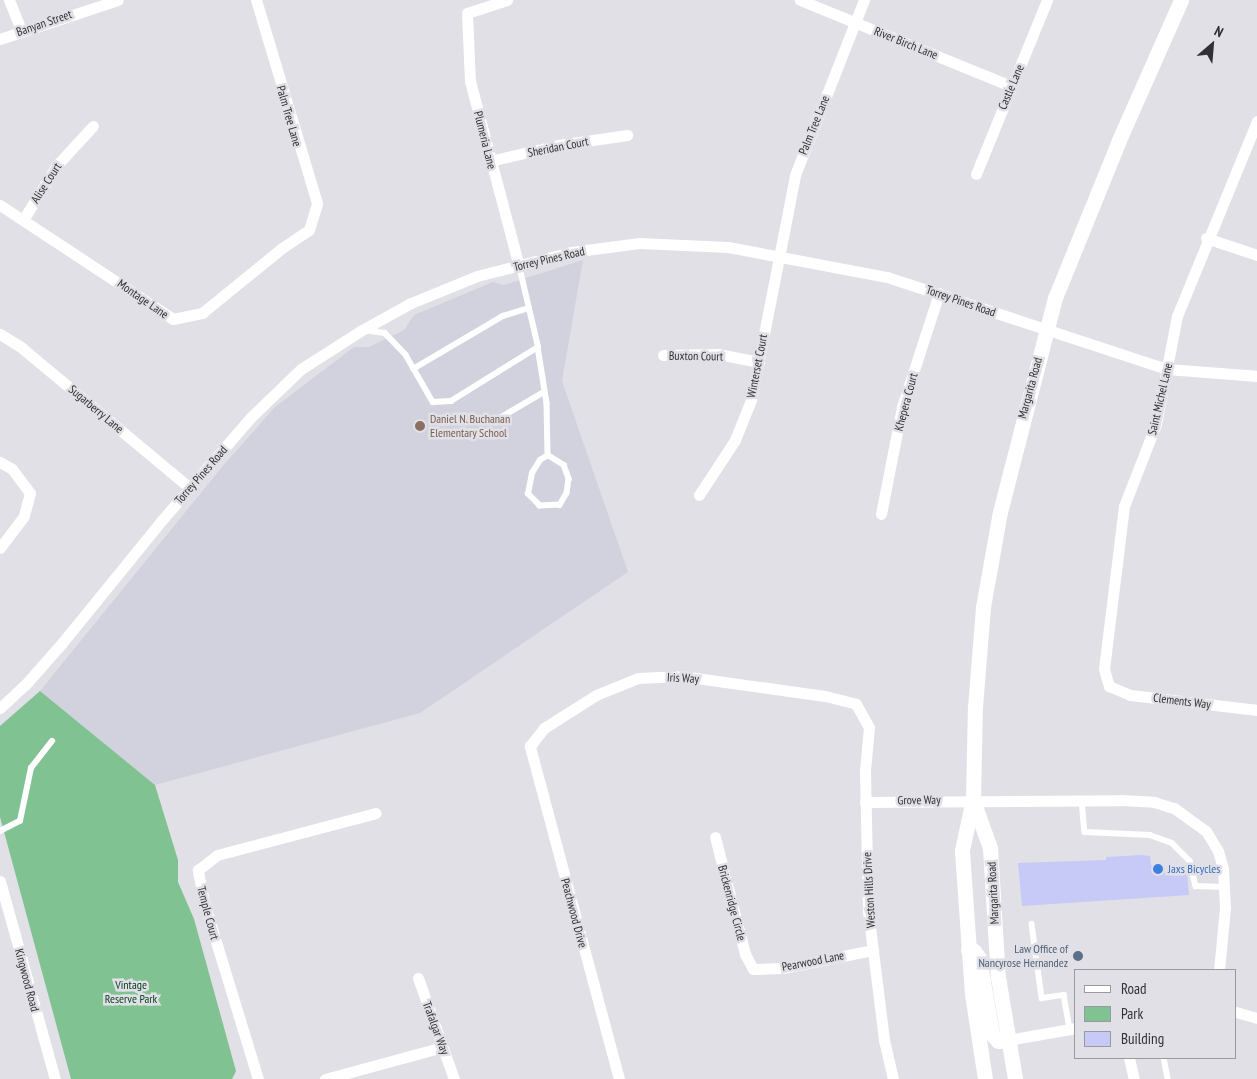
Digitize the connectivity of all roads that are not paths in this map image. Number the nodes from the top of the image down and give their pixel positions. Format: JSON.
{"nodes":[{"id":1,"x":9,"y":0,"type":"edge"},
{"id":2,"x":118,"y":0,"type":"edge"},
{"id":3,"x":256,"y":0,"type":"edge"},
{"id":4,"x":507,"y":0,"type":"edge"},
{"id":5,"x":800,"y":0,"type":"edge"},
{"id":6,"x":864,"y":0,"type":"edge"},
{"id":7,"x":1047,"y":0,"type":"edge"},
{"id":8,"x":1181,"y":0,"type":"edge"},
{"id":9,"x":856,"y":23,"type":"junction"},
{"id":10,"x":21,"y":30,"type":"junction"},
{"id":11,"x":0,"y":38,"type":"edge"},
{"id":12,"x":1011,"y":86,"type":"junction"},
{"id":13,"x":1257,"y":121,"type":"edge"},
{"id":14,"x":93,"y":126,"type":"dead end"},
{"id":15,"x":628,"y":135,"type":"dead end"},
{"id":16,"x":490,"y":161,"type":"junction"},
{"id":17,"x":976,"y":174,"type":"dead end"},
{"id":18,"x":0,"y":205,"type":"edge"},
{"id":19,"x":23,"y":220,"type":"junction"},
{"id":20,"x":309,"y":230,"type":"joint"},
{"id":21,"x":1206,"y":238,"type":"junction"},
{"id":22,"x":779,"y":255,"type":"junction"},
{"id":23,"x":1257,"y":255,"type":"edge"},
{"id":24,"x":518,"y":266,"type":"junction"},
{"id":25,"x":939,"y":293,"type":"junction"},
{"id":26,"x":529,"y":308,"type":"junction"},
{"id":27,"x":362,"y":330,"type":"junction"},
{"id":28,"x":1046,"y":331,"type":"junction"},
{"id":29,"x":0,"y":334,"type":"edge"},
{"id":30,"x":538,"y":347,"type":"junction"},
{"id":31,"x":663,"y":355,"type":"dead end"},
{"id":32,"x":759,"y":362,"type":"junction"},
{"id":33,"x":413,"y":368,"type":"junction"},
{"id":34,"x":1167,"y":369,"type":"junction"},
{"id":35,"x":1257,"y":376,"type":"edge"},
{"id":36,"x":544,"y":392,"type":"junction"},
{"id":37,"x":498,"y":419,"type":"dead end"},
{"id":38,"x":548,"y":455,"type":"junction"},
{"id":39,"x":0,"y":462,"type":"edge"},
{"id":40,"x":190,"y":488,"type":"junction"},
{"id":41,"x":699,"y":495,"type":"dead end"},
{"id":42,"x":881,"y":514,"type":"dead end"},
{"id":43,"x":0,"y":548,"type":"edge"},
{"id":44,"x":1109,"y":686,"type":"joint"},
{"id":45,"x":856,"y":704,"type":"joint"},
{"id":46,"x":0,"y":708,"type":"edge"},
{"id":47,"x":1257,"y":710,"type":"edge"},
{"id":48,"x":52,"y":741,"type":"dead end"},
{"id":49,"x":530,"y":746,"type":"joint"},
{"id":50,"x":973,"y":799,"type":"junction"},
{"id":51,"x":1082,"y":800,"type":"junction"},
{"id":52,"x":866,"y":802,"type":"junction"},
{"id":53,"x":376,"y":813,"type":"dead end"},
{"id":54,"x":0,"y":831,"type":"edge"},
{"id":55,"x":715,"y":837,"type":"dead end"},
{"id":56,"x":0,"y":881,"type":"edge"},
{"id":57,"x":1224,"y":887,"type":"junction"},
{"id":58,"x":4,"y":913,"type":"edge"},
{"id":59,"x":1032,"y":924,"type":"dead end"},
{"id":60,"x":873,"y":950,"type":"junction"},
{"id":61,"x":968,"y":950,"type":"junction"},
{"id":62,"x":753,"y":969,"type":"joint"},
{"id":63,"x":1219,"y":969,"type":"edge"},
{"id":64,"x":418,"y":978,"type":"dead end"},
{"id":65,"x":1237,"y":1012,"type":"edge"},
{"id":66,"x":1257,"y":1018,"type":"edge"},
{"id":67,"x":1073,"y":1028,"type":"edge"},
{"id":68,"x":1008,"y":1040,"type":"junction"},
{"id":69,"x":443,"y":1047,"type":"junction"},
{"id":70,"x":1129,"y":1059,"type":"edge"},
{"id":71,"x":1164,"y":1059,"type":"edge"},
{"id":72,"x":55,"y":1079,"type":"edge"},
{"id":73,"x":258,"y":1079,"type":"edge"},
{"id":74,"x":325,"y":1079,"type":"edge"},
{"id":75,"x":454,"y":1079,"type":"edge"},
{"id":76,"x":619,"y":1079,"type":"edge"},
{"id":77,"x":892,"y":1079,"type":"edge"},
{"id":78,"x":986,"y":1079,"type":"edge"},
{"id":79,"x":1015,"y":1079,"type":"edge"},
{"id":80,"x":1134,"y":1079,"type":"edge"},
{"id":81,"x":1168,"y":1079,"type":"edge"}],
"edges":[{"from":1,"to":10,"type":"street"},
{"from":2,"to":10,"type":"street","name":"Banyan Street"},
{"from":3,"to":20,"type":"street","name":"Palm Tree Lane"},
{"from":4,"to":16,"type":"street","name":"Plumeria Lane"},
{"from":5,"to":9,"type":"street","name":"River Birch Lane"},
{"from":6,"to":9,"type":"street","name":"Palm Tree Lane"},
{"from":7,"to":12,"type":"street","name":"Castle Lane"},
{"from":8,"to":28,"type":"main road","name":"Margarita Road"},
{"from":9,"to":12,"type":"street","name":"River Birch Lane"},
{"from":9,"to":22,"type":"street","name":"Palm Tree Lane"},
{"from":10,"to":11,"type":"street","name":"Banyan Street"},
{"from":12,"to":17,"type":"street","name":"Castle Lane"},
{"from":13,"to":21,"type":"street","name":"Saint Michel Lane"},
{"from":14,"to":19,"type":"street","name":"Alise Court"},
{"from":15,"to":16,"type":"street","name":"Sheridan Court"},
{"from":16,"to":24,"type":"street","name":"Plumeria Lane"},
{"from":18,"to":19,"type":"street","name":"Montage Lane"},
{"from":19,"to":20,"type":"street","name":"Montage Lane"},
{"from":21,"to":23,"type":"street"},
{"from":21,"to":34,"type":"street","name":"Saint Michel Lane"},
{"from":22,"to":24,"type":"street","name":"Torrey Pines Road"},
{"from":22,"to":25,"type":"street","name":"Torrey Pines Road"},
{"from":22,"to":32,"type":"street","name":"Winterset Court"},
{"from":24,"to":26,"type":"lane"},
{"from":24,"to":27,"type":"street","name":"Torrey Pines Road"},
{"from":25,"to":28,"type":"street","name":"Torrey Pines Road"},
{"from":25,"to":42,"type":"street","name":"Khepera Court"},
{"from":26,"to":30,"type":"lane"},
{"from":26,"to":33,"type":"lane"},
{"from":27,"to":33,"type":"lane"},
{"from":27,"to":40,"type":"street","name":"Torrey Pines Road"},
{"from":28,"to":34,"type":"street","name":"Torrey Pines Road"},
{"from":28,"to":50,"type":"main road","name":"Margarita Road"},
{"from":29,"to":40,"type":"street","name":"Sugarberry Lane"},
{"from":30,"to":33,"type":"lane"},
{"from":30,"to":36,"type":"lane"},
{"from":31,"to":32,"type":"street","name":"Buxton Court"},
{"from":32,"to":41,"type":"street","name":"Winterset Court"},
{"from":34,"to":35,"type":"street","name":"Torrey Pines Road"},
{"from":34,"to":44,"type":"street","name":"Saint Michel Lane"},
{"from":36,"to":37,"type":"lane"},
{"from":36,"to":38,"type":"lane"},
{"from":38,"to":38,"type":"lane"},
{"from":39,"to":43,"type":"street"},
{"from":40,"to":46,"type":"street","name":"Torrey Pines Road"},
{"from":44,"to":47,"type":"street","name":"Clements Way"},
{"from":45,"to":49,"type":"street","name":"Iris Way"},
{"from":45,"to":52,"type":"street","name":"Weston Hills Drive"},
{"from":48,"to":54,"type":"lane"},
{"from":49,"to":76,"type":"street","name":"Peachwood Drive"},
{"from":50,"to":51,"type":"street","name":"Grove Way"},
{"from":50,"to":52,"type":"street","name":"Grove Way"},
{"from":50,"to":61,"type":"main road","name":"Margarita Road"},
{"from":50,"to":68,"type":"main road","name":"Margarita Road"},
{"from":51,"to":57,"type":"street","name":"Grove Way"},
{"from":51,"to":57,"type":"lane"},
{"from":52,"to":60,"type":"street","name":"Weston Hills Drive"},
{"from":53,"to":73,"type":"street","name":"Temple Court"},
{"from":55,"to":62,"type":"street","name":"Brickenridge Circle"},
{"from":56,"to":58,"type":"street","name":"Kingwood Road"},
{"from":57,"to":63,"type":"street","name":"Grove Way"},
{"from":58,"to":72,"type":"street","name":"Kingwood Road"},
{"from":59,"to":67,"type":"lane"},
{"from":60,"to":62,"type":"street","name":"Pearwood Lane"},
{"from":60,"to":77,"type":"street","name":"Weston Hills Drive"},
{"from":61,"to":68,"type":"main road"},
{"from":61,"to":78,"type":"main road","name":"Margarita Road"},
{"from":64,"to":69,"type":"street","name":"Trafalgar Way"},
{"from":65,"to":66,"type":"street"},
{"from":67,"to":68,"type":"street"},
{"from":68,"to":79,"type":"main road","name":"Margarita Road"},
{"from":69,"to":74,"type":"street"},
{"from":69,"to":75,"type":"street","name":"Trafalgar Way"},
{"from":70,"to":80,"type":"street"},
{"from":71,"to":81,"type":"lane"}]}
